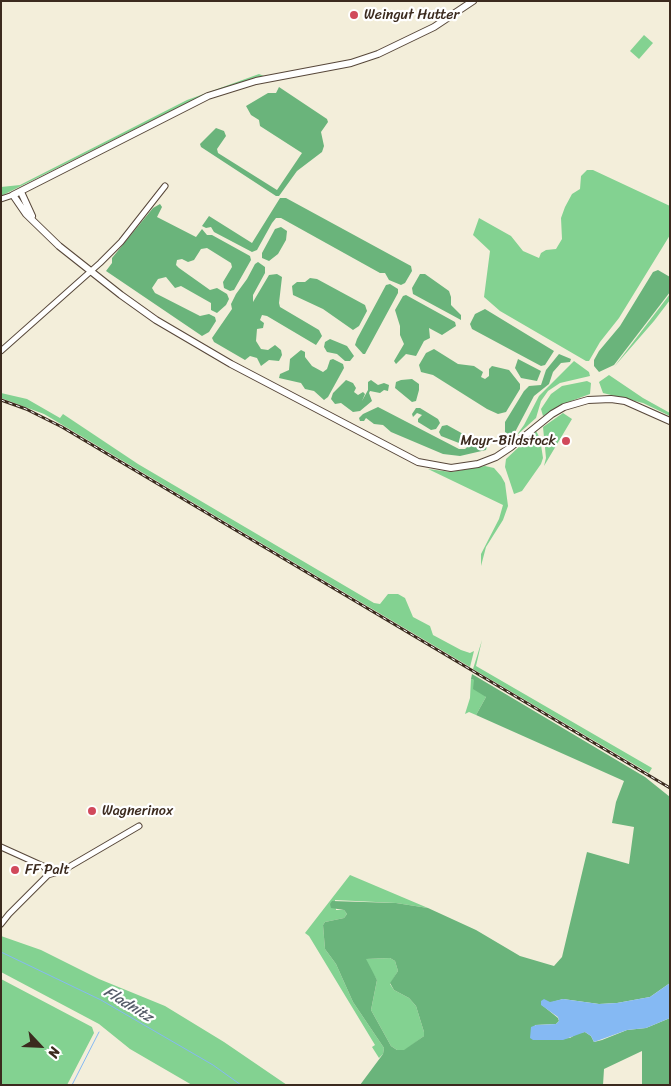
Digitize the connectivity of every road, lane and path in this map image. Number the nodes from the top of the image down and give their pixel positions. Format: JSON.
{"nodes":[{"id":1,"x":473,"y":1,"type":"edge"},
{"id":2,"x":164,"y":186,"type":"dead end"},
{"id":3,"x":21,"y":192,"type":"junction"},
{"id":4,"x":13,"y":195,"type":"junction"},
{"id":5,"x":1,"y":199,"type":"edge"},
{"id":6,"x":38,"y":226,"type":"junction"},
{"id":7,"x":90,"y":272,"type":"junction"},
{"id":8,"x":1,"y":351,"type":"edge"},
{"id":9,"x":670,"y":421,"type":"edge"},
{"id":10,"x":139,"y":826,"type":"dead end"},
{"id":11,"x":1,"y":846,"type":"edge"},
{"id":12,"x":48,"y":875,"type":"junction"},
{"id":13,"x":1,"y":924,"type":"edge"}],
"edges":[{"from":1,"to":3,"type":"main road"},
{"from":2,"to":7,"type":"street"},
{"from":3,"to":4,"type":"main road"},
{"from":3,"to":6,"type":"main road"},
{"from":4,"to":5,"type":"street"},
{"from":4,"to":6,"type":"main road"},
{"from":6,"to":7,"type":"main road"},
{"from":7,"to":8,"type":"street"},
{"from":7,"to":9,"type":"main road"},
{"from":10,"to":12,"type":"street"},
{"from":11,"to":12,"type":"street"},
{"from":12,"to":13,"type":"street"}]}
